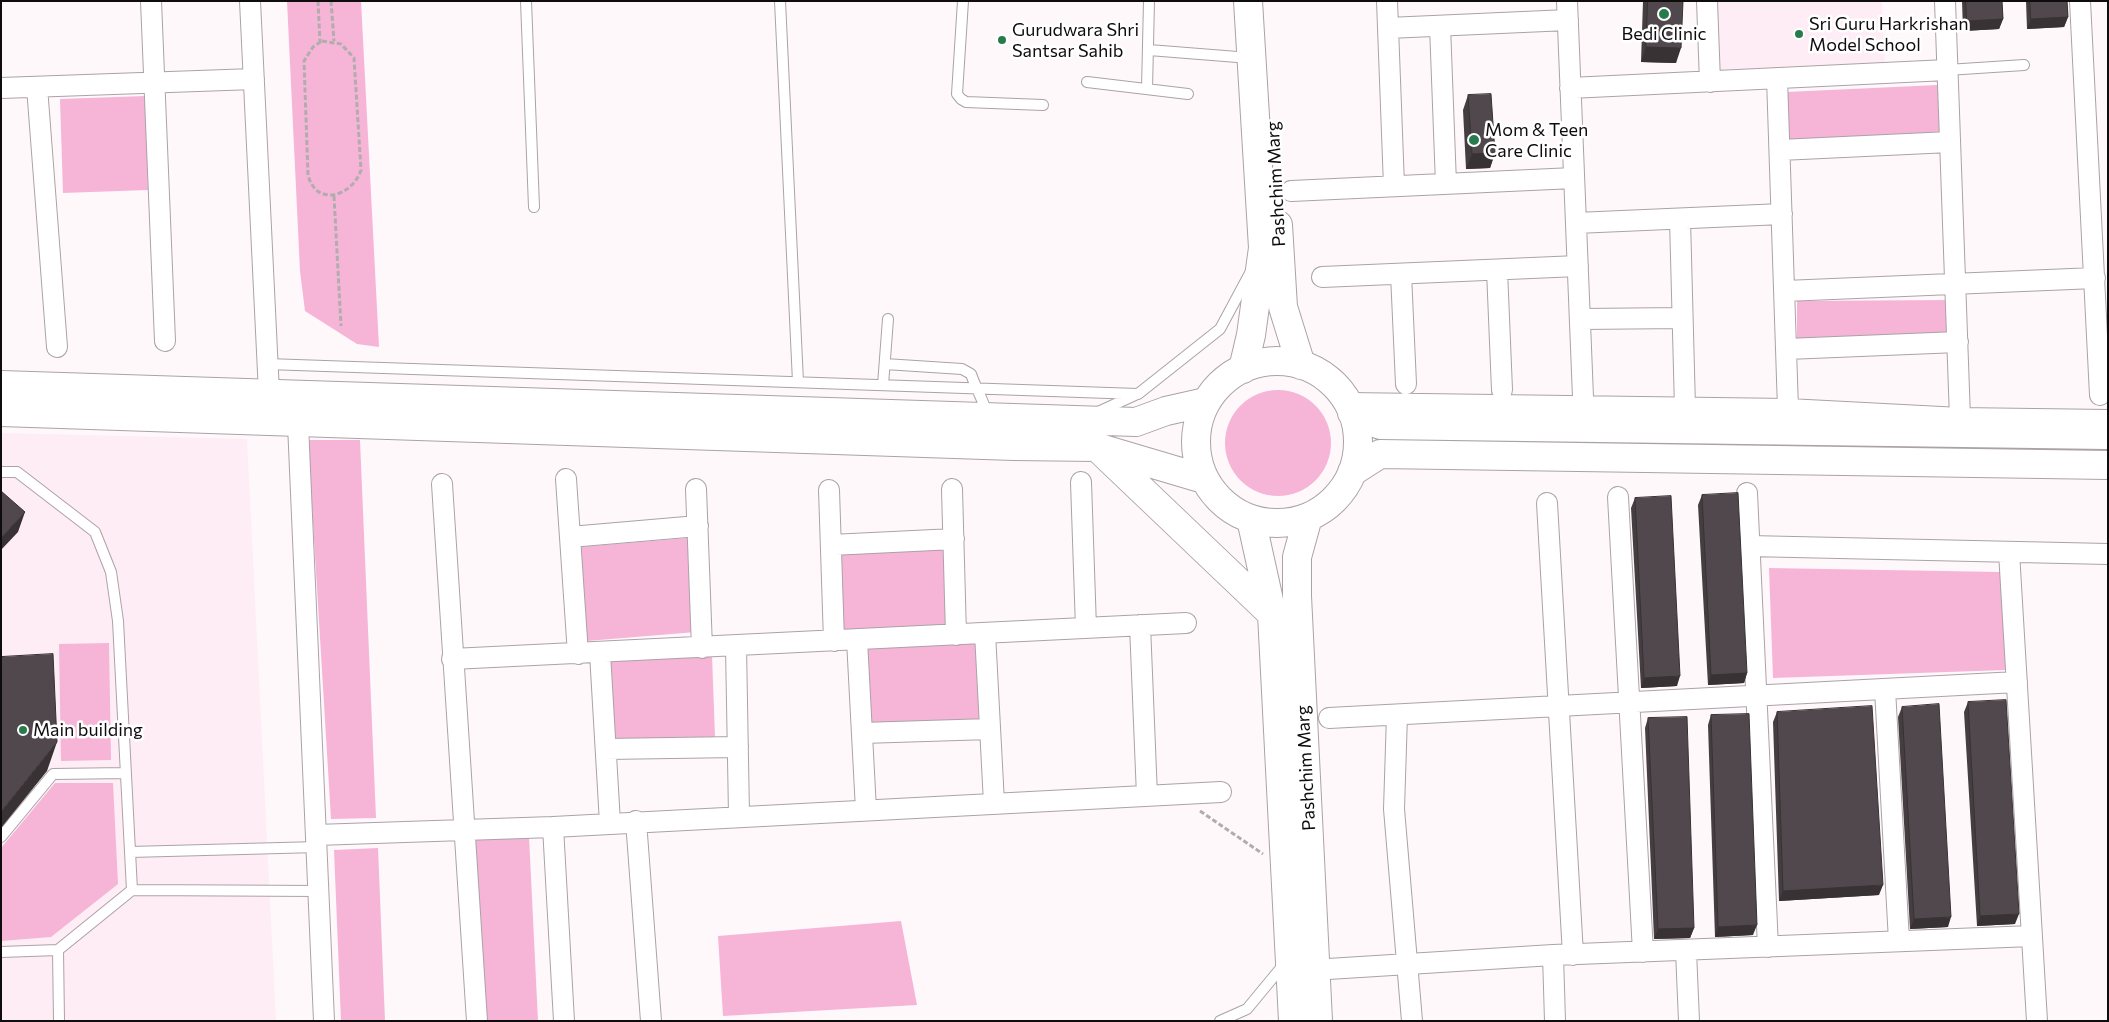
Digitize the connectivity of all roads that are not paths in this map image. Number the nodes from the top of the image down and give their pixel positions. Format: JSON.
{"nodes":[{"id":1,"x":151,"y":1,"type":"edge"},
{"id":2,"x":250,"y":1,"type":"edge"},
{"id":3,"x":526,"y":1,"type":"edge"},
{"id":4,"x":780,"y":1,"type":"edge"},
{"id":5,"x":963,"y":1,"type":"edge"},
{"id":6,"x":1149,"y":1,"type":"edge"},
{"id":7,"x":1248,"y":1,"type":"edge"},
{"id":8,"x":1266,"y":1,"type":"edge"},
{"id":9,"x":1387,"y":1,"type":"edge"},
{"id":10,"x":1707,"y":1,"type":"edge"},
{"id":11,"x":1945,"y":1,"type":"edge"},
{"id":12,"x":2080,"y":1,"type":"edge"},
{"id":13,"x":1567,"y":11,"type":"edge"},
{"id":14,"x":1440,"y":26,"type":"junction"},
{"id":15,"x":1388,"y":28,"type":"junction"},
{"id":16,"x":1149,"y":50,"type":"junction"},
{"id":17,"x":1251,"y":58,"type":"junction"},
{"id":18,"x":2024,"y":65,"type":"dead end"},
{"id":19,"x":1948,"y":70,"type":"junction"},
{"id":20,"x":1777,"y":78,"type":"junction"},
{"id":21,"x":254,"y":79,"type":"junction"},
{"id":22,"x":155,"y":82,"type":"junction"},
{"id":23,"x":1087,"y":82,"type":"dead end"},
{"id":24,"x":1710,"y":82,"type":"junction"},
{"id":25,"x":37,"y":87,"type":"junction"},
{"id":26,"x":1,"y":88,"type":"edge"},
{"id":27,"x":1570,"y":88,"type":"junction"},
{"id":28,"x":1147,"y":89,"type":"junction"},
{"id":29,"x":1188,"y":94,"type":"dead end"},
{"id":30,"x":1043,"y":105,"type":"dead end"},
{"id":31,"x":1950,"y":142,"type":"junction"},
{"id":32,"x":1780,"y":150,"type":"junction"},
{"id":33,"x":1574,"y":178,"type":"junction"},
{"id":34,"x":1446,"y":184,"type":"junction"},
{"id":35,"x":1394,"y":186,"type":"junction"},
{"id":36,"x":1291,"y":191,"type":"dead end"},
{"id":37,"x":534,"y":206,"type":"dead end"},
{"id":38,"x":1782,"y":214,"type":"junction"},
{"id":39,"x":1680,"y":219,"type":"junction"},
{"id":40,"x":1576,"y":223,"type":"junction"},
{"id":41,"x":1262,"y":248,"type":"junction"},
{"id":42,"x":1578,"y":266,"type":"junction"},
{"id":43,"x":1497,"y":270,"type":"junction"},
{"id":44,"x":1401,"y":274,"type":"junction"},
{"id":45,"x":1322,"y":277,"type":"dead end"},
{"id":46,"x":2095,"y":278,"type":"junction"},
{"id":47,"x":1956,"y":283,"type":"junction"},
{"id":48,"x":1785,"y":291,"type":"junction"},
{"id":49,"x":1682,"y":318,"type":"junction"},
{"id":50,"x":888,"y":319,"type":"dead end"},
{"id":51,"x":1580,"y":319,"type":"junction"},
{"id":52,"x":165,"y":341,"type":"dead end"},
{"id":53,"x":1958,"y":342,"type":"junction"},
{"id":54,"x":57,"y":347,"type":"dead end"},
{"id":55,"x":1787,"y":349,"type":"junction"},
{"id":56,"x":267,"y":364,"type":"junction"},
{"id":57,"x":885,"y":364,"type":"junction"},
{"id":58,"x":1301,"y":365,"type":"junction"},
{"id":59,"x":1243,"y":369,"type":"junction"},
{"id":60,"x":798,"y":382,"type":"junction"},
{"id":61,"x":1406,"y":384,"type":"dead end"},
{"id":62,"x":1,"y":385,"type":"edge"},
{"id":63,"x":883,"y":385,"type":"junction"},
{"id":64,"x":976,"y":388,"type":"junction"},
{"id":65,"x":1502,"y":390,"type":"dead end"},
{"id":66,"x":269,"y":393,"type":"junction"},
{"id":67,"x":1138,"y":394,"type":"junction"},
{"id":68,"x":2100,"y":395,"type":"dead end"},
{"id":69,"x":1583,"y":396,"type":"dead end"},
{"id":70,"x":1206,"y":402,"type":"junction"},
{"id":71,"x":1350,"y":408,"type":"junction"},
{"id":72,"x":1685,"y":408,"type":"junction"},
{"id":73,"x":1788,"y":409,"type":"junction"},
{"id":74,"x":1,"y":412,"type":"edge"},
{"id":75,"x":988,"y":417,"type":"junction"},
{"id":76,"x":1960,"y":418,"type":"junction"},
{"id":77,"x":1079,"y":420,"type":"junction"},
{"id":78,"x":2108,"y":420,"type":"edge"},
{"id":79,"x":298,"y":424,"type":"junction"},
{"id":80,"x":2108,"y":435,"type":"edge"},
{"id":81,"x":1096,"y":447,"type":"junction"},
{"id":82,"x":2108,"y":464,"type":"edge"},
{"id":83,"x":1,"y":472,"type":"edge"},
{"id":84,"x":1352,"y":472,"type":"junction"},
{"id":85,"x":566,"y":479,"type":"dead end"},
{"id":86,"x":1204,"y":479,"type":"junction"},
{"id":87,"x":1081,"y":482,"type":"dead end"},
{"id":88,"x":442,"y":484,"type":"dead end"},
{"id":89,"x":696,"y":489,"type":"dead end"},
{"id":90,"x":952,"y":489,"type":"dead end"},
{"id":91,"x":829,"y":490,"type":"dead end"},
{"id":92,"x":1747,"y":493,"type":"dead end"},
{"id":93,"x":1618,"y":497,"type":"dead end"},
{"id":94,"x":1547,"y":503,"type":"dead end"},
{"id":95,"x":1308,"y":517,"type":"junction"},
{"id":96,"x":1251,"y":519,"type":"junction"},
{"id":97,"x":698,"y":526,"type":"junction"},
{"id":98,"x":570,"y":537,"type":"junction"},
{"id":99,"x":954,"y":539,"type":"junction"},
{"id":100,"x":830,"y":545,"type":"junction"},
{"id":101,"x":1749,"y":546,"type":"junction"},
{"id":102,"x":2009,"y":552,"type":"junction"},
{"id":103,"x":2108,"y":554,"type":"edge"},
{"id":104,"x":1272,"y":614,"type":"junction"},
{"id":105,"x":1186,"y":623,"type":"dead end"},
{"id":106,"x":1140,"y":625,"type":"junction"},
{"id":107,"x":1086,"y":628,"type":"junction"},
{"id":108,"x":985,"y":633,"type":"junction"},
{"id":109,"x":956,"y":635,"type":"junction"},
{"id":110,"x":857,"y":640,"type":"junction"},
{"id":111,"x":834,"y":641,"type":"junction"},
{"id":112,"x":736,"y":646,"type":"junction"},
{"id":113,"x":702,"y":648,"type":"junction"},
{"id":114,"x":600,"y":653,"type":"junction"},
{"id":115,"x":578,"y":654,"type":"junction"},
{"id":116,"x":452,"y":658,"type":"junction"},
{"id":117,"x":2017,"y":682,"type":"junction"},
{"id":118,"x":1885,"y":689,"type":"junction"},
{"id":119,"x":1756,"y":696,"type":"junction"},
{"id":120,"x":1629,"y":702,"type":"junction"},
{"id":121,"x":1559,"y":706,"type":"junction"},
{"id":122,"x":1397,"y":715,"type":"junction"},
{"id":123,"x":1329,"y":718,"type":"dead end"},
{"id":124,"x":990,"y":729,"type":"junction"},
{"id":125,"x":862,"y":733,"type":"junction"},
{"id":126,"x":738,"y":747,"type":"junction"},
{"id":127,"x":606,"y":749,"type":"junction"},
{"id":128,"x":126,"y":773,"type":"junction"},
{"id":129,"x":1221,"y":792,"type":"dead end"},
{"id":130,"x":1147,"y":796,"type":"junction"},
{"id":131,"x":994,"y":803,"type":"junction"},
{"id":132,"x":866,"y":810,"type":"junction"},
{"id":133,"x":739,"y":815,"type":"junction"},
{"id":134,"x":636,"y":821,"type":"junction"},
{"id":135,"x":610,"y":823,"type":"junction"},
{"id":136,"x":553,"y":826,"type":"junction"},
{"id":137,"x":463,"y":830,"type":"junction"},
{"id":138,"x":1,"y":837,"type":"edge"},
{"id":139,"x":317,"y":841,"type":"junction"},
{"id":140,"x":130,"y":852,"type":"junction"},
{"id":141,"x":132,"y":890,"type":"junction"},
{"id":142,"x":320,"y":891,"type":"junction"},
{"id":143,"x":2032,"y":936,"type":"junction"},
{"id":144,"x":1899,"y":941,"type":"junction"},
{"id":145,"x":1768,"y":947,"type":"junction"},
{"id":146,"x":58,"y":950,"type":"junction"},
{"id":147,"x":1686,"y":951,"type":"junction"},
{"id":148,"x":1,"y":952,"type":"edge"},
{"id":149,"x":1643,"y":952,"type":"junction"},
{"id":150,"x":1553,"y":955,"type":"junction"},
{"id":151,"x":1573,"y":955,"type":"junction"},
{"id":152,"x":1290,"y":957,"type":"junction"},
{"id":153,"x":1408,"y":963,"type":"junction"},
{"id":154,"x":1328,"y":969,"type":"dead end"},
{"id":155,"x":59,"y":1021,"type":"edge"},
{"id":156,"x":324,"y":1021,"type":"edge"},
{"id":157,"x":477,"y":1021,"type":"edge"},
{"id":158,"x":564,"y":1021,"type":"edge"},
{"id":159,"x":651,"y":1021,"type":"edge"},
{"id":160,"x":1220,"y":1021,"type":"edge"},
{"id":161,"x":1293,"y":1021,"type":"edge"},
{"id":162,"x":1318,"y":1021,"type":"edge"},
{"id":163,"x":1412,"y":1021,"type":"edge"},
{"id":164,"x":1555,"y":1021,"type":"edge"},
{"id":165,"x":1689,"y":1021,"type":"edge"},
{"id":166,"x":2037,"y":1021,"type":"edge"}],
"edges":[{"from":1,"to":22,"type":"street"},
{"from":2,"to":21,"type":"street"},
{"from":3,"to":37,"type":"lane"},
{"from":4,"to":60,"type":"lane"},
{"from":5,"to":30,"type":"lane"},
{"from":6,"to":16,"type":"lane"},
{"from":7,"to":17,"type":"main road","name":"Pashchim Marg"},
{"from":8,"to":58,"type":"main road","name":"Pashchim Marg"},
{"from":9,"to":15,"type":"street"},
{"from":10,"to":24,"type":"street"},
{"from":11,"to":19,"type":"street"},
{"from":12,"to":46,"type":"street"},
{"from":13,"to":14,"type":"street"},
{"from":13,"to":27,"type":"street"},
{"from":14,"to":15,"type":"street"},
{"from":14,"to":34,"type":"street"},
{"from":15,"to":35,"type":"street"},
{"from":16,"to":17,"type":"lane"},
{"from":16,"to":28,"type":"lane"},
{"from":17,"to":41,"type":"main road","name":"Pashchim Marg"},
{"from":18,"to":19,"type":"lane"},
{"from":19,"to":20,"type":"street"},
{"from":19,"to":31,"type":"street"},
{"from":20,"to":24,"type":"street"},
{"from":20,"to":32,"type":"street"},
{"from":21,"to":22,"type":"street"},
{"from":21,"to":56,"type":"street"},
{"from":22,"to":25,"type":"street"},
{"from":22,"to":52,"type":"street"},
{"from":23,"to":28,"type":"lane"},
{"from":24,"to":27,"type":"street"},
{"from":25,"to":26,"type":"street"},
{"from":25,"to":54,"type":"street"},
{"from":27,"to":33,"type":"street"},
{"from":28,"to":29,"type":"lane"},
{"from":31,"to":32,"type":"street"},
{"from":31,"to":47,"type":"street"},
{"from":32,"to":38,"type":"street"},
{"from":33,"to":34,"type":"street"},
{"from":33,"to":40,"type":"street"},
{"from":34,"to":35,"type":"street"},
{"from":35,"to":36,"type":"street"},
{"from":38,"to":39,"type":"street"},
{"from":38,"to":48,"type":"street"},
{"from":39,"to":40,"type":"street"},
{"from":39,"to":49,"type":"street"},
{"from":40,"to":42,"type":"street"},
{"from":41,"to":59,"type":"main road","name":"Pashchim Marg"},
{"from":41,"to":67,"type":"lane"},
{"from":42,"to":43,"type":"street"},
{"from":42,"to":51,"type":"street"},
{"from":43,"to":44,"type":"street"},
{"from":43,"to":65,"type":"street"},
{"from":44,"to":45,"type":"street"},
{"from":44,"to":61,"type":"street"},
{"from":46,"to":47,"type":"street"},
{"from":46,"to":68,"type":"street"},
{"from":47,"to":48,"type":"street"},
{"from":47,"to":53,"type":"street"},
{"from":48,"to":55,"type":"street"},
{"from":49,"to":51,"type":"street"},
{"from":49,"to":72,"type":"street"},
{"from":50,"to":57,"type":"lane"},
{"from":51,"to":69,"type":"street"},
{"from":53,"to":55,"type":"street"},
{"from":53,"to":76,"type":"street"},
{"from":55,"to":73,"type":"street"},
{"from":56,"to":60,"type":"lane"},
{"from":56,"to":66,"type":"street"},
{"from":57,"to":63,"type":"lane"},
{"from":57,"to":64,"type":"lane"},
{"from":58,"to":59,"type":"main road"},
{"from":58,"to":71,"type":"main road"},
{"from":59,"to":70,"type":"main road"},
{"from":60,"to":63,"type":"lane"},
{"from":62,"to":66,"type":"main road"},
{"from":63,"to":64,"type":"lane"},
{"from":64,"to":67,"type":"lane"},
{"from":64,"to":75,"type":"lane"},
{"from":66,"to":75,"type":"main road"},
{"from":67,"to":77,"type":"lane"},
{"from":70,"to":77,"type":"main road"},
{"from":70,"to":86,"type":"main road"},
{"from":71,"to":72,"type":"street"},
{"from":71,"to":80,"type":"main road"},
{"from":71,"to":84,"type":"main road"},
{"from":72,"to":73,"type":"street"},
{"from":73,"to":76,"type":"street"},
{"from":74,"to":79,"type":"main road"},
{"from":75,"to":77,"type":"main road"},
{"from":76,"to":78,"type":"street"},
{"from":79,"to":81,"type":"main road"},
{"from":79,"to":139,"type":"street"},
{"from":81,"to":86,"type":"main road"},
{"from":81,"to":104,"type":"main road"},
{"from":82,"to":84,"type":"main road"},
{"from":83,"to":128,"type":"lane"},
{"from":84,"to":95,"type":"main road"},
{"from":85,"to":98,"type":"street"},
{"from":86,"to":96,"type":"main road"},
{"from":87,"to":107,"type":"street"},
{"from":88,"to":116,"type":"street"},
{"from":89,"to":97,"type":"street"},
{"from":90,"to":99,"type":"street"},
{"from":91,"to":100,"type":"street"},
{"from":92,"to":101,"type":"street"},
{"from":93,"to":120,"type":"street"},
{"from":94,"to":121,"type":"street"},
{"from":95,"to":96,"type":"main road"},
{"from":95,"to":162,"type":"main road","name":"Pashchim Marg"},
{"from":96,"to":104,"type":"main road","name":"Pashchim Marg"},
{"from":97,"to":98,"type":"street"},
{"from":97,"to":113,"type":"street"},
{"from":98,"to":115,"type":"street"},
{"from":99,"to":100,"type":"street"},
{"from":99,"to":109,"type":"street"},
{"from":100,"to":111,"type":"street"},
{"from":101,"to":102,"type":"street"},
{"from":101,"to":119,"type":"street"},
{"from":102,"to":103,"type":"street"},
{"from":102,"to":117,"type":"street"},
{"from":104,"to":152,"type":"main road","name":"Pashchim Marg"},
{"from":105,"to":106,"type":"street"},
{"from":106,"to":107,"type":"street"},
{"from":106,"to":130,"type":"street"},
{"from":107,"to":108,"type":"street"},
{"from":108,"to":109,"type":"street"},
{"from":108,"to":124,"type":"street"},
{"from":109,"to":110,"type":"street"},
{"from":110,"to":111,"type":"street"},
{"from":110,"to":125,"type":"street"},
{"from":111,"to":112,"type":"street"},
{"from":112,"to":113,"type":"street"},
{"from":112,"to":126,"type":"street"},
{"from":113,"to":114,"type":"street"},
{"from":114,"to":115,"type":"street"},
{"from":114,"to":127,"type":"street"},
{"from":115,"to":116,"type":"street"},
{"from":116,"to":137,"type":"street"},
{"from":117,"to":118,"type":"street"},
{"from":117,"to":143,"type":"street"},
{"from":118,"to":119,"type":"street"},
{"from":118,"to":144,"type":"street"},
{"from":119,"to":120,"type":"street"},
{"from":119,"to":145,"type":"street"},
{"from":120,"to":121,"type":"street"},
{"from":120,"to":149,"type":"street"},
{"from":121,"to":122,"type":"street"},
{"from":121,"to":151,"type":"street"},
{"from":122,"to":123,"type":"street"},
{"from":122,"to":153,"type":"street"},
{"from":124,"to":125,"type":"street"},
{"from":124,"to":131,"type":"street"},
{"from":125,"to":132,"type":"street"},
{"from":126,"to":127,"type":"street"},
{"from":126,"to":133,"type":"street"},
{"from":127,"to":135,"type":"street"},
{"from":128,"to":138,"type":"lane"},
{"from":128,"to":140,"type":"lane"},
{"from":129,"to":130,"type":"street"},
{"from":130,"to":131,"type":"street"},
{"from":131,"to":132,"type":"street"},
{"from":132,"to":133,"type":"street"},
{"from":133,"to":134,"type":"street"},
{"from":134,"to":135,"type":"street"},
{"from":134,"to":159,"type":"street"},
{"from":135,"to":136,"type":"street"},
{"from":136,"to":137,"type":"street"},
{"from":136,"to":158,"type":"street"},
{"from":137,"to":139,"type":"street"},
{"from":137,"to":157,"type":"street"},
{"from":139,"to":140,"type":"lane"},
{"from":139,"to":142,"type":"street"},
{"from":140,"to":141,"type":"lane"},
{"from":141,"to":142,"type":"lane"},
{"from":141,"to":146,"type":"lane"},
{"from":142,"to":156,"type":"street"},
{"from":143,"to":144,"type":"street"},
{"from":143,"to":166,"type":"street"},
{"from":144,"to":145,"type":"street"},
{"from":145,"to":147,"type":"street"},
{"from":146,"to":148,"type":"lane"},
{"from":146,"to":155,"type":"lane"},
{"from":147,"to":149,"type":"street"},
{"from":147,"to":165,"type":"street"},
{"from":149,"to":151,"type":"street"},
{"from":150,"to":151,"type":"street"},
{"from":150,"to":153,"type":"street"},
{"from":150,"to":164,"type":"street"},
{"from":152,"to":160,"type":"lane"},
{"from":152,"to":161,"type":"main road","name":"Pashchim Marg"},
{"from":153,"to":154,"type":"street"},
{"from":153,"to":163,"type":"street"}]}
